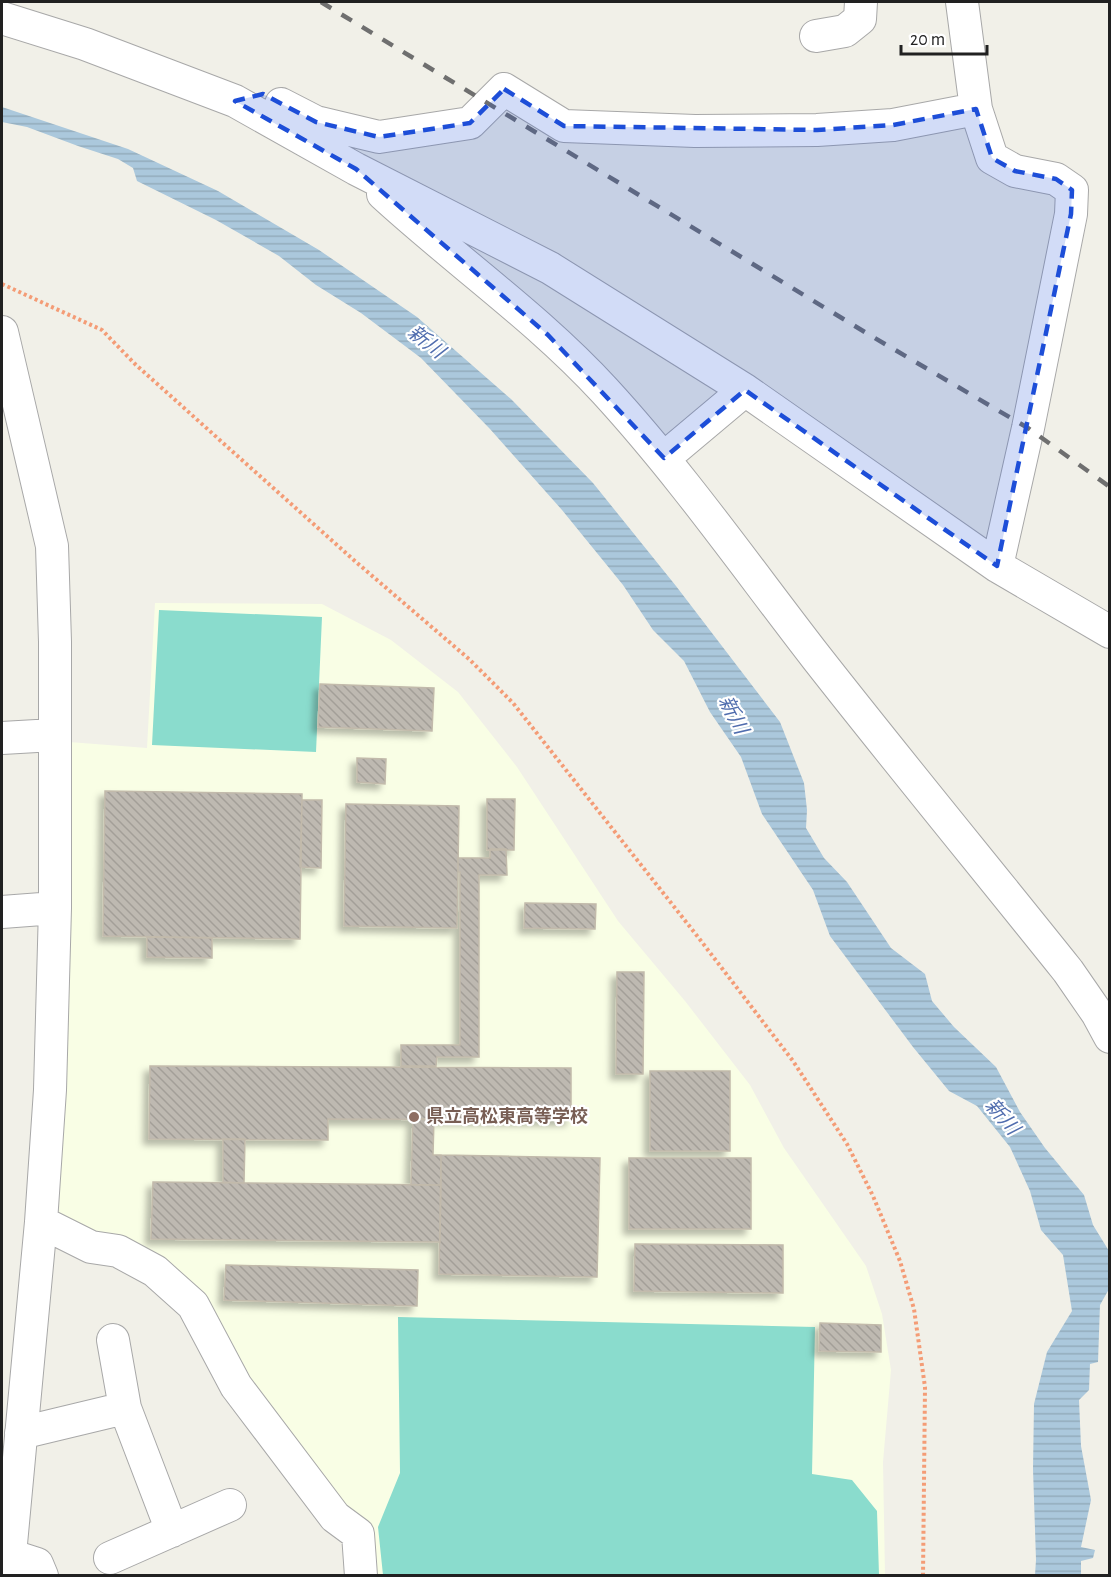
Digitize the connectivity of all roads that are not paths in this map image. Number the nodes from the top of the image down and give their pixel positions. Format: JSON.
{"nodes":[{"id":1,"x":861,"y":2,"type":"edge"},
{"id":2,"x":962,"y":2,"type":"edge"},
{"id":3,"x":2,"y":18,"type":"edge"},
{"id":4,"x":816,"y":36,"type":"dead end"},
{"id":5,"x":235,"y":101,"type":"junction"},
{"id":6,"x":976,"y":109,"type":"junction"},
{"id":7,"x":356,"y":169,"type":"junction"},
{"id":8,"x":2,"y":332,"type":"edge"},
{"id":9,"x":745,"y":390,"type":"junction"},
{"id":10,"x":664,"y":458,"type":"junction"},
{"id":11,"x":997,"y":566,"type":"junction"},
{"id":12,"x":1110,"y":632,"type":"edge"},
{"id":13,"x":54,"y":735,"type":"junction"},
{"id":14,"x":2,"y":738,"type":"edge"},
{"id":15,"x":55,"y":908,"type":"junction"},
{"id":16,"x":2,"y":912,"type":"edge"},
{"id":17,"x":1110,"y":1038,"type":"edge"},
{"id":18,"x":41,"y":1222,"type":"junction"},
{"id":19,"x":113,"y":1340,"type":"dead end"},
{"id":20,"x":125,"y":1408,"type":"junction"},
{"id":21,"x":21,"y":1433,"type":"junction"},
{"id":22,"x":8,"y":1502,"type":"edge"},
{"id":23,"x":230,"y":1505,"type":"dead end"},
{"id":24,"x":172,"y":1530,"type":"junction"},
{"id":25,"x":110,"y":1558,"type":"dead end"},
{"id":26,"x":8,"y":1565,"type":"edge"},
{"id":27,"x":42,"y":1575,"type":"edge"},
{"id":28,"x":361,"y":1575,"type":"edge"}],
"edges":[{"from":1,"to":4,"type":"street"},
{"from":2,"to":6,"type":"street"},
{"from":3,"to":5,"type":"street"},
{"from":5,"to":6,"type":"street"},
{"from":5,"to":7,"type":"street"},
{"from":6,"to":11,"type":"street"},
{"from":7,"to":9,"type":"street"},
{"from":7,"to":10,"type":"street"},
{"from":8,"to":13,"type":"street"},
{"from":9,"to":10,"type":"street"},
{"from":9,"to":11,"type":"street"},
{"from":10,"to":17,"type":"street"},
{"from":11,"to":12,"type":"street"},
{"from":13,"to":14,"type":"street"},
{"from":13,"to":15,"type":"street"},
{"from":15,"to":16,"type":"street"},
{"from":15,"to":18,"type":"street"},
{"from":18,"to":21,"type":"street"},
{"from":18,"to":28,"type":"street"},
{"from":19,"to":20,"type":"street"},
{"from":20,"to":21,"type":"street"},
{"from":20,"to":24,"type":"street"},
{"from":21,"to":22,"type":"street"},
{"from":22,"to":26,"type":"street"},
{"from":23,"to":24,"type":"street"},
{"from":24,"to":25,"type":"street"},
{"from":26,"to":27,"type":"street"}]}
